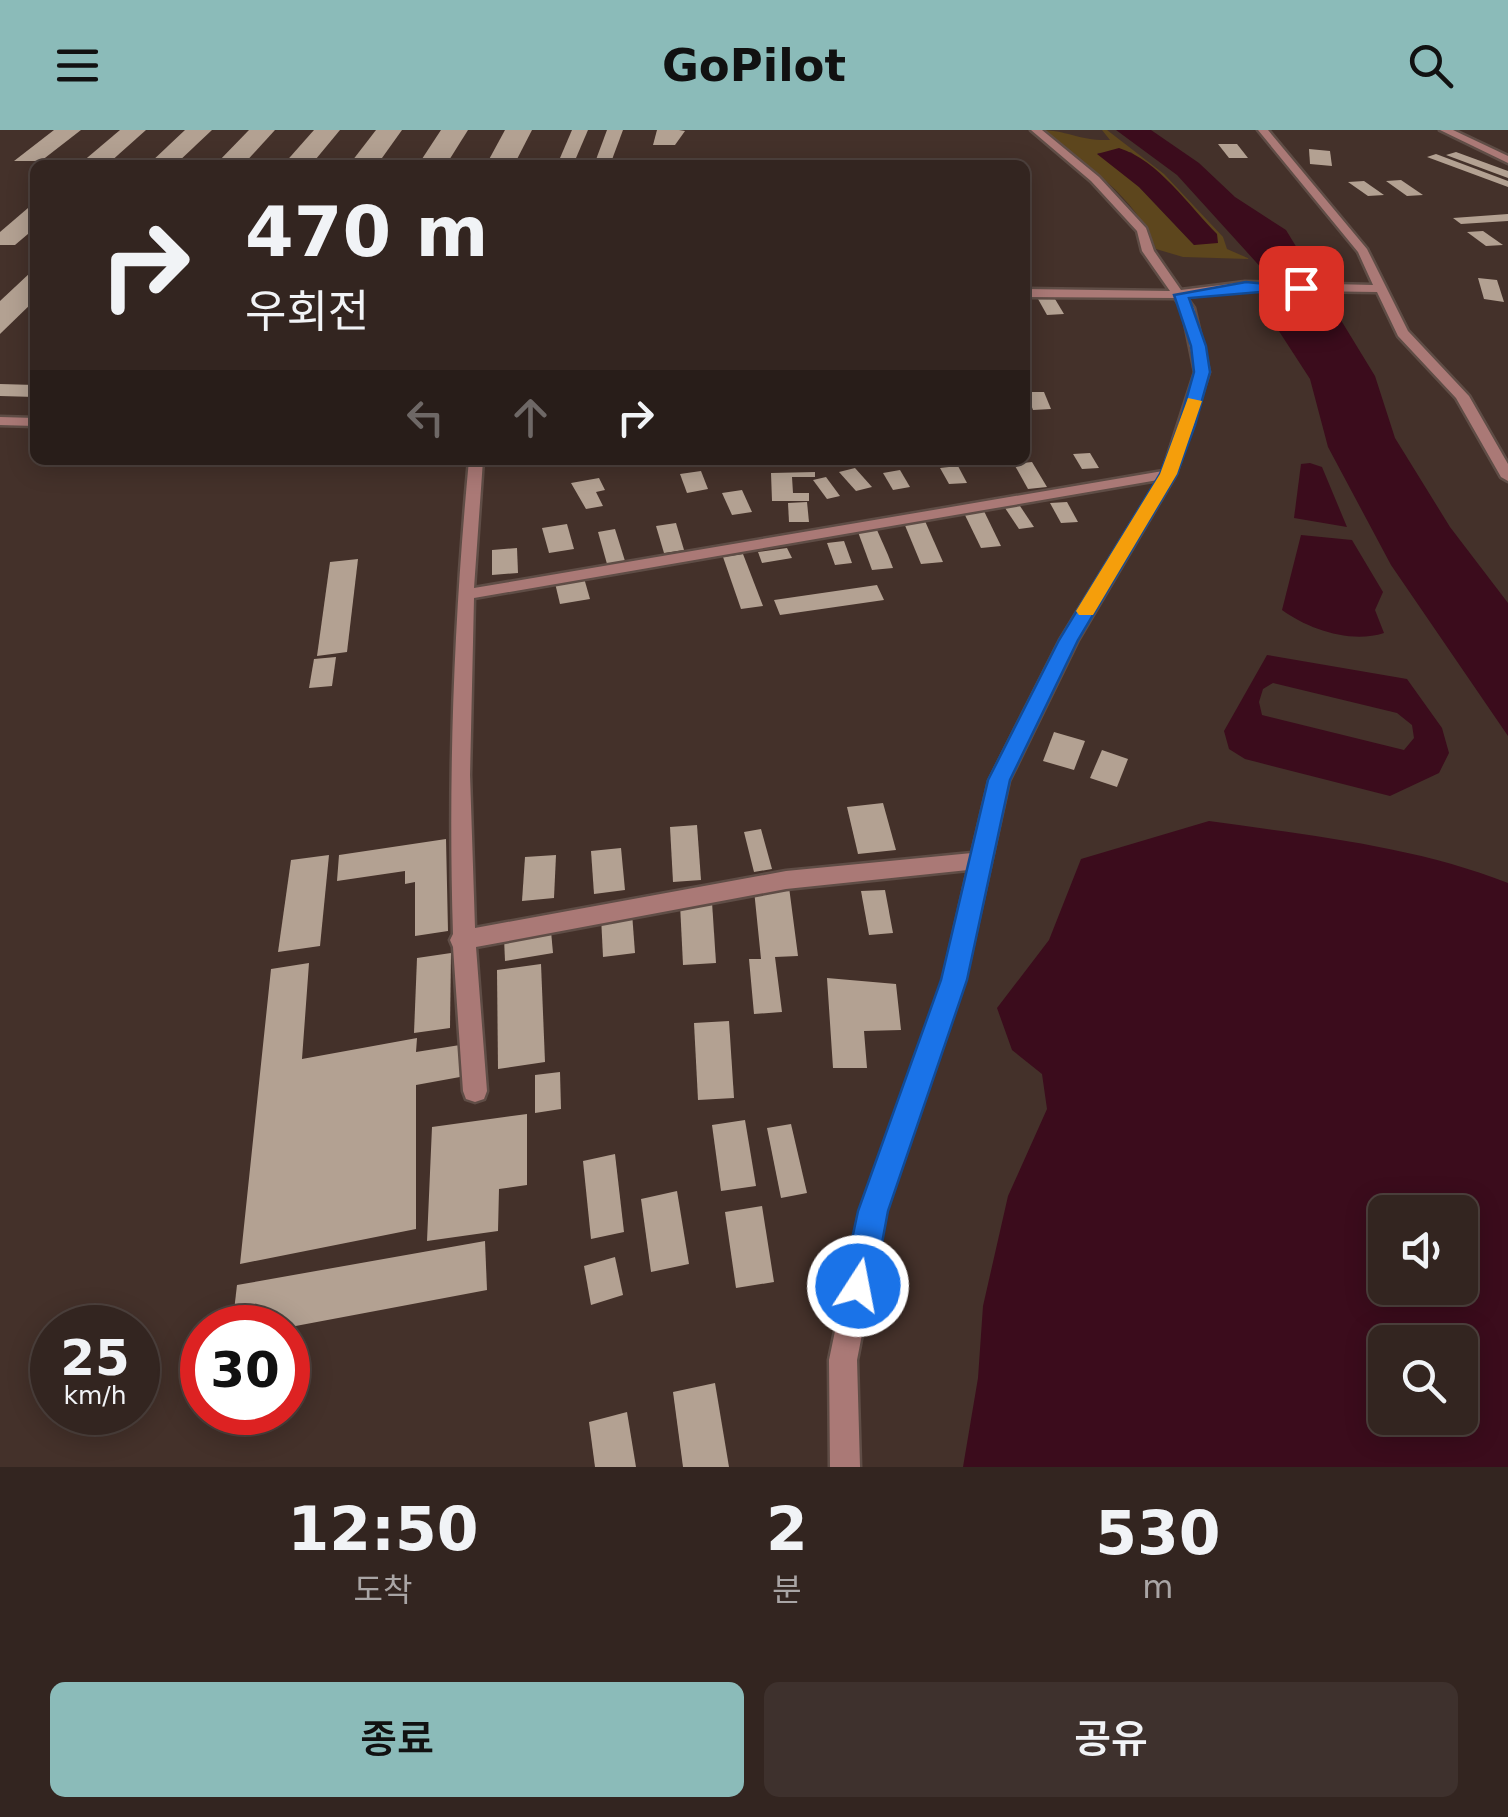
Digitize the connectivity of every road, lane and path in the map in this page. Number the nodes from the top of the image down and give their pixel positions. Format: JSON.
{"nodes":[{"id":1,"x":1036,"y":130,"type":"edge"},
{"id":2,"x":1263,"y":130,"type":"edge"},
{"id":3,"x":1445,"y":130,"type":"edge"},
{"id":4,"x":1508,"y":160,"type":"edge"},
{"id":5,"x":1382,"y":288,"type":"junction"},
{"id":6,"x":1030,"y":293,"type":"edge"},
{"id":7,"x":1181,"y":295,"type":"junction"},
{"id":8,"x":0,"y":421,"type":"edge"},
{"id":9,"x":30,"y":422,"type":"edge"},
{"id":10,"x":475,"y":465,"type":"edge"},
{"id":11,"x":1168,"y":474,"type":"junction"},
{"id":12,"x":1508,"y":477,"type":"edge"},
{"id":13,"x":462,"y":595,"type":"junction"},
{"id":14,"x":979,"y":861,"type":"junction"},
{"id":15,"x":460,"y":940,"type":"junction"},
{"id":16,"x":475,"y":1090,"type":"dead end"},
{"id":17,"x":845,"y":1467,"type":"edge"}],
"edges":[{"from":1,"to":7,"type":"street"},
{"from":2,"to":5,"type":"street"},
{"from":3,"to":4,"type":"street"},
{"from":5,"to":7,"type":"street"},
{"from":5,"to":12,"type":"street"},
{"from":6,"to":7,"type":"street"},
{"from":7,"to":11,"type":"street"},
{"from":8,"to":9,"type":"street"},
{"from":10,"to":13,"type":"street"},
{"from":11,"to":13,"type":"street"},
{"from":11,"to":14,"type":"street"},
{"from":13,"to":15,"type":"street"},
{"from":14,"to":15,"type":"street"},
{"from":14,"to":17,"type":"street"},
{"from":15,"to":16,"type":"street"}]}
